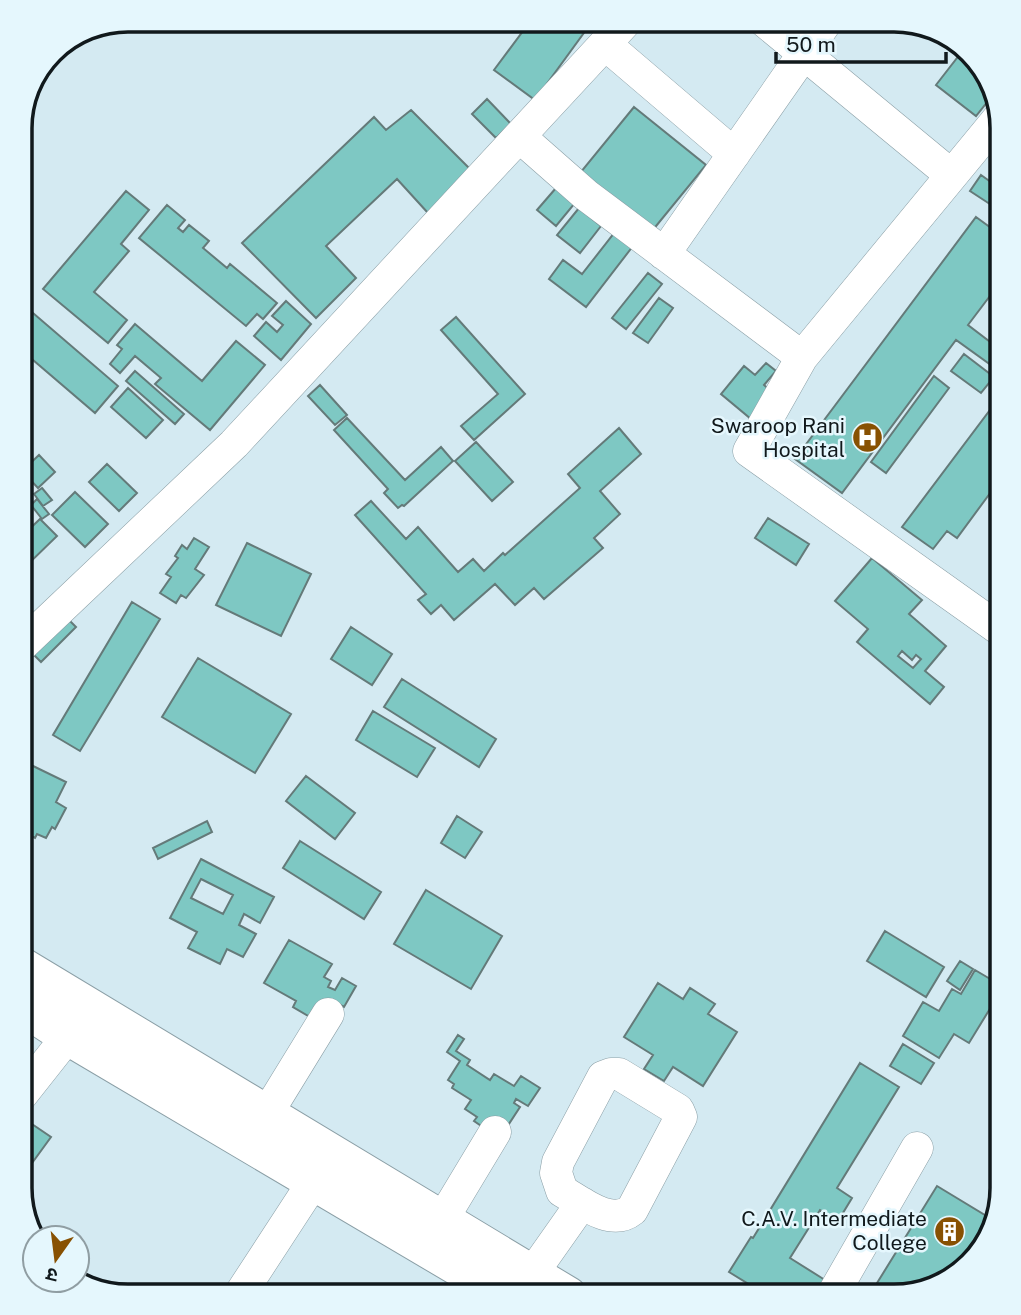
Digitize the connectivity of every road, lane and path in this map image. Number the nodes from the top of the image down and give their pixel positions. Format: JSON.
{"nodes":[{"id":1,"x":617,"y":32,"type":"edge"},
{"id":2,"x":777,"y":32,"type":"edge"},
{"id":3,"x":819,"y":32,"type":"edge"},
{"id":4,"x":606,"y":44,"type":"junction"},
{"id":5,"x":803,"y":55,"type":"junction"},
{"id":6,"x":990,"y":129,"type":"edge"},
{"id":7,"x":520,"y":136,"type":"junction"},
{"id":8,"x":734,"y":154,"type":"junction"},
{"id":9,"x":951,"y":176,"type":"junction"},
{"id":10,"x":664,"y":254,"type":"junction"},
{"id":11,"x":802,"y":357,"type":"junction"},
{"id":12,"x":990,"y":622,"type":"edge"},
{"id":13,"x":32,"y":636,"type":"edge"},
{"id":14,"x":32,"y":973,"type":"edge"},
{"id":15,"x":32,"y":1012,"type":"edge"},
{"id":16,"x":328,"y":1014,"type":"dead end"},
{"id":17,"x":68,"y":1036,"type":"junction"},
{"id":18,"x":32,"y":1082,"type":"edge"},
{"id":19,"x":266,"y":1115,"type":"junction"},
{"id":20,"x":495,"y":1132,"type":"dead end"},
{"id":21,"x":917,"y":1147,"type":"dead end"},
{"id":22,"x":314,"y":1181,"type":"junction"},
{"id":23,"x":582,"y":1203,"type":"junction"},
{"id":24,"x":442,"y":1220,"type":"junction"},
{"id":25,"x":247,"y":1284,"type":"edge"},
{"id":26,"x":518,"y":1284,"type":"edge"},
{"id":27,"x":519,"y":1284,"type":"edge"},
{"id":28,"x":521,"y":1284,"type":"edge"},
{"id":29,"x":839,"y":1284,"type":"edge"}],
"edges":[{"from":1,"to":4,"type":"street"},
{"from":2,"to":5,"type":"street"},
{"from":3,"to":5,"type":"street"},
{"from":4,"to":7,"type":"street"},
{"from":4,"to":8,"type":"street"},
{"from":5,"to":8,"type":"street"},
{"from":5,"to":9,"type":"street"},
{"from":6,"to":9,"type":"street"},
{"from":7,"to":10,"type":"street"},
{"from":7,"to":13,"type":"street"},
{"from":8,"to":10,"type":"street"},
{"from":9,"to":11,"type":"street"},
{"from":10,"to":11,"type":"street"},
{"from":11,"to":12,"type":"street"},
{"from":14,"to":19,"type":"main road"},
{"from":15,"to":17,"type":"main road"},
{"from":16,"to":19,"type":"street"},
{"from":17,"to":18,"type":"street"},
{"from":17,"to":22,"type":"main road"},
{"from":19,"to":24,"type":"main road"},
{"from":20,"to":24,"type":"street"},
{"from":21,"to":29,"type":"street"},
{"from":22,"to":25,"type":"street"},
{"from":22,"to":26,"type":"main road"},
{"from":23,"to":23,"type":"street"},
{"from":23,"to":28,"type":"street"},
{"from":24,"to":27,"type":"main road"}]}
